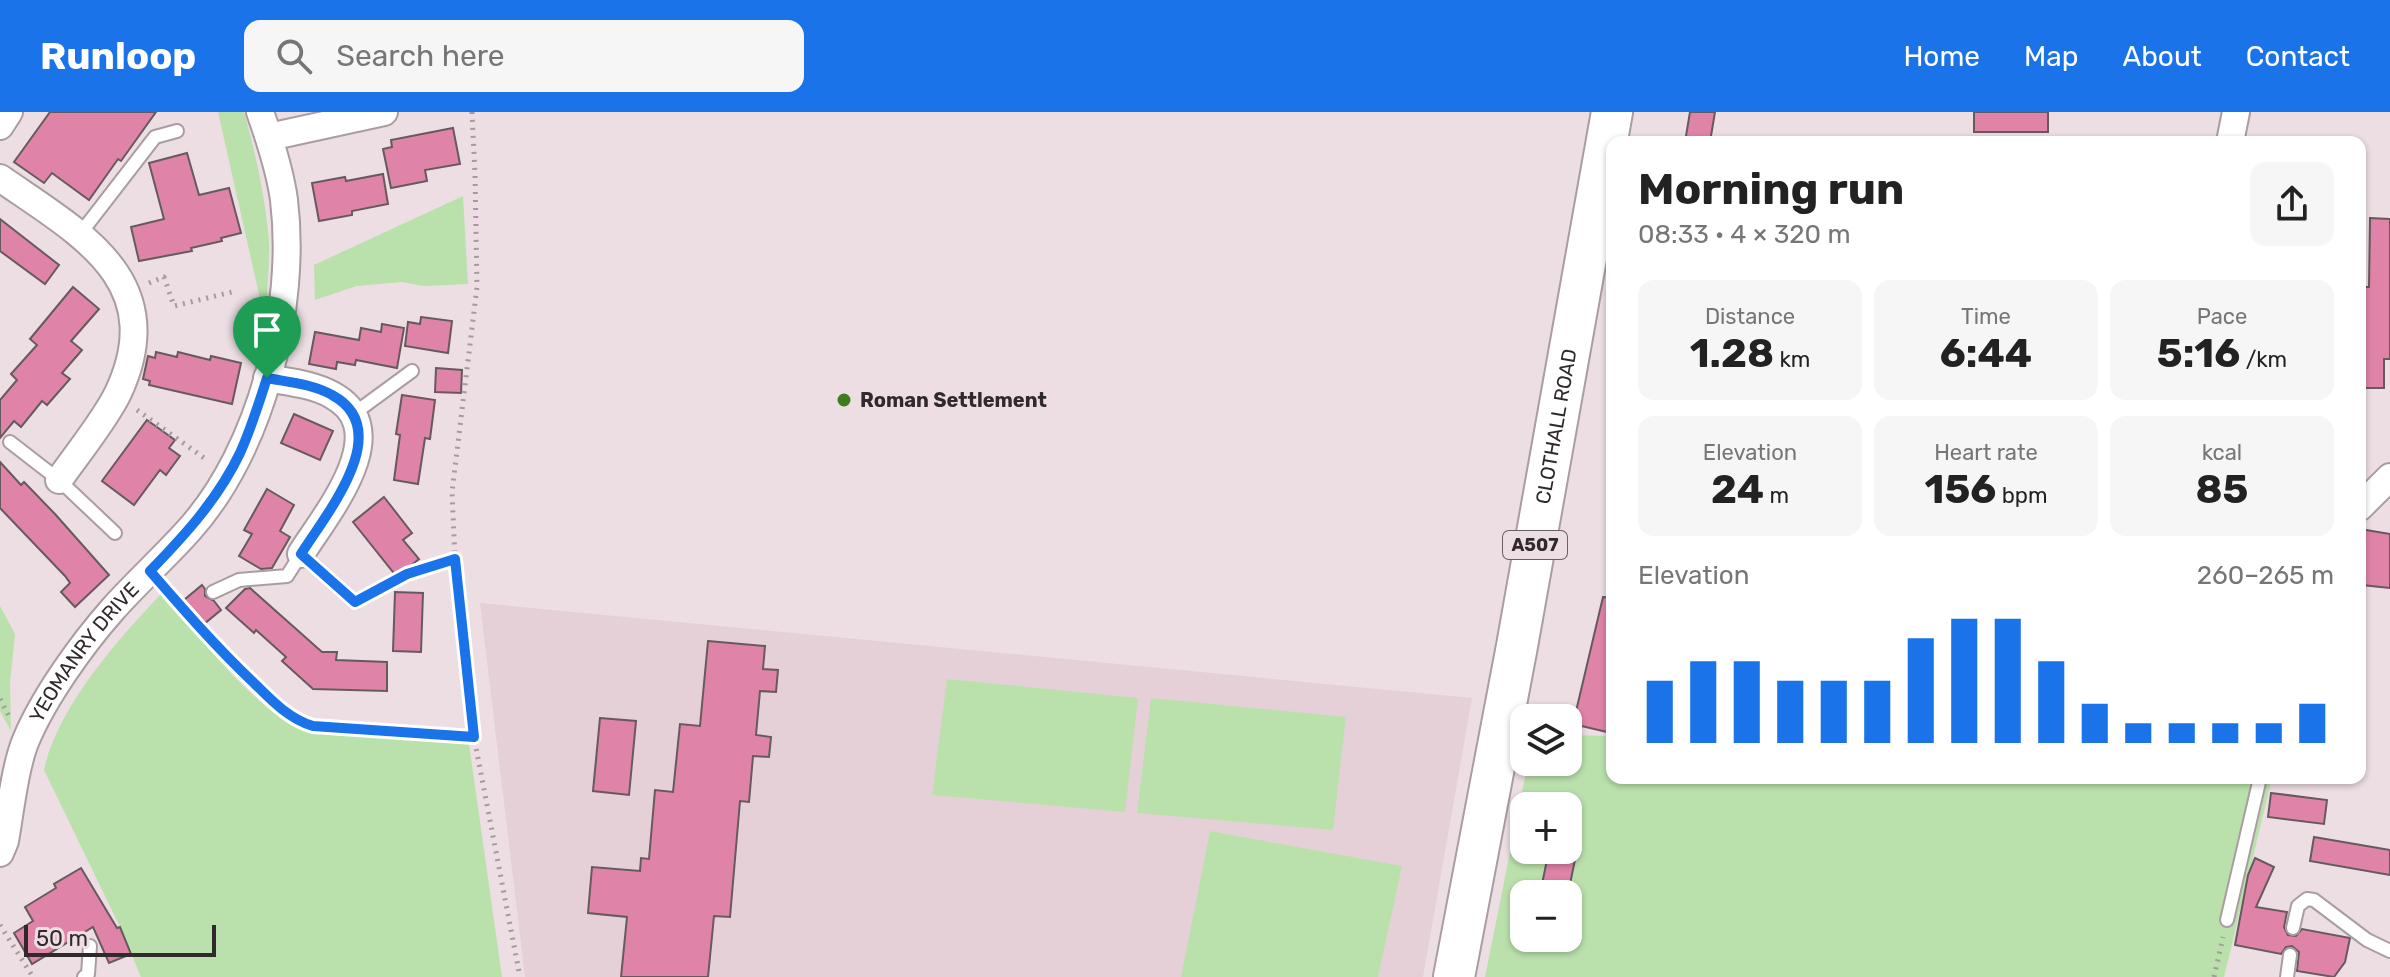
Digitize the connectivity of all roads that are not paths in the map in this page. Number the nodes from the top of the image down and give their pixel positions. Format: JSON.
{"nodes":[{"id":1,"x":9,"y":112,"type":"edge"},
{"id":2,"x":384,"y":112,"type":"edge"},
{"id":3,"x":1612,"y":112,"type":"edge"},
{"id":4,"x":2236,"y":112,"type":"edge"},
{"id":5,"x":264,"y":124,"type":"edge"},
{"id":6,"x":0,"y":126,"type":"edge"},
{"id":7,"x":177,"y":131,"type":"dead end"},
{"id":8,"x":1608,"y":136,"type":"edge"},
{"id":9,"x":2231,"y":136,"type":"edge"},
{"id":10,"x":1606,"y":146,"type":"edge"},
{"id":11,"x":0,"y":178,"type":"edge"},
{"id":12,"x":80,"y":234,"type":"junction"},
{"id":13,"x":412,"y":371,"type":"dead end"},
{"id":14,"x":267,"y":378,"type":"junction"},
{"id":15,"x":352,"y":415,"type":"junction"},
{"id":16,"x":10,"y":442,"type":"dead end"},
{"id":17,"x":2390,"y":477,"type":"edge"},
{"id":18,"x":59,"y":480,"type":"junction"},
{"id":19,"x":2366,"y":501,"type":"edge"},
{"id":20,"x":115,"y":533,"type":"dead end"},
{"id":21,"x":301,"y":554,"type":"junction"},
{"id":22,"x":213,"y":592,"type":"dead end"},
{"id":23,"x":355,"y":602,"type":"road end"},
{"id":24,"x":2259,"y":784,"type":"edge"},
{"id":25,"x":0,"y":853,"type":"edge"},
{"id":26,"x":2227,"y":920,"type":"road end"},
{"id":27,"x":2293,"y":928,"type":"dead end"},
{"id":28,"x":90,"y":946,"type":"dead end"},
{"id":29,"x":2390,"y":951,"type":"edge"},
{"id":30,"x":2290,"y":955,"type":"dead end"},
{"id":31,"x":84,"y":977,"type":"edge"},
{"id":32,"x":1454,"y":977,"type":"edge"},
{"id":33,"x":2287,"y":977,"type":"edge"}],
"edges":[{"from":1,"to":6,"type":"street"},
{"from":2,"to":5,"type":"street"},
{"from":3,"to":8,"type":"main road","name":"CLOTHALL ROAD","number":"A507"},
{"from":4,"to":9,"type":"street"},
{"from":5,"to":14,"type":"street","name":"YEOMANRY DRIVE"},
{"from":7,"to":12,"type":"lane"},
{"from":10,"to":32,"type":"main road","name":"CLOTHALL ROAD","number":"A507"},
{"from":11,"to":12,"type":"street"},
{"from":12,"to":18,"type":"street"},
{"from":13,"to":15,"type":"lane"},
{"from":14,"to":15,"type":"street"},
{"from":14,"to":25,"type":"street","name":"YEOMANRY DRIVE"},
{"from":15,"to":21,"type":"street"},
{"from":16,"to":18,"type":"lane"},
{"from":17,"to":19,"type":"street"},
{"from":18,"to":20,"type":"lane"},
{"from":21,"to":22,"type":"lane"},
{"from":21,"to":23,"type":"lane"},
{"from":24,"to":26,"type":"lane"},
{"from":27,"to":29,"type":"lane"},
{"from":28,"to":31,"type":"lane"},
{"from":30,"to":33,"type":"lane"}]}
